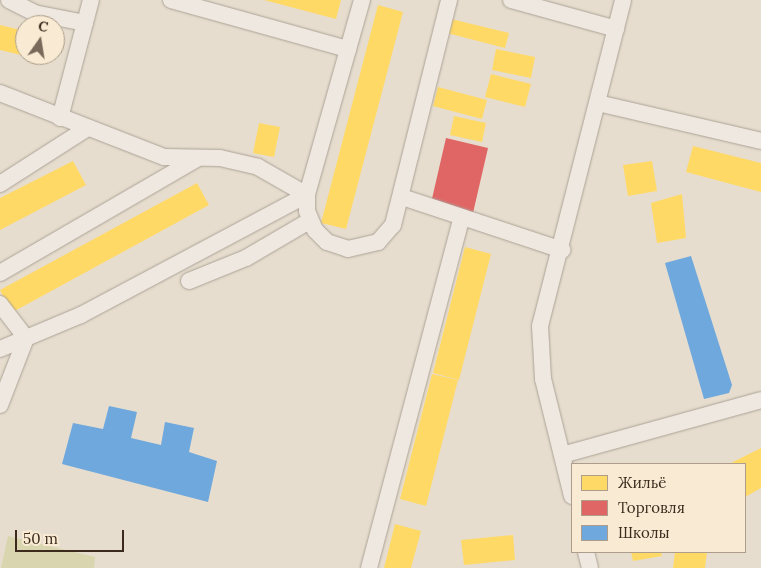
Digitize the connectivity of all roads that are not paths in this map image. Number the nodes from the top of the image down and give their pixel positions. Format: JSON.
{"nodes":[{"id":1,"x":9,"y":0,"type":"edge"},
{"id":2,"x":91,"y":0,"type":"edge"},
{"id":3,"x":171,"y":0,"type":"edge"},
{"id":4,"x":362,"y":0,"type":"edge"},
{"id":5,"x":449,"y":0,"type":"edge"},
{"id":6,"x":511,"y":0,"type":"edge"},
{"id":7,"x":623,"y":0,"type":"edge"},
{"id":8,"x":85,"y":23,"type":"junction"},
{"id":9,"x":616,"y":29,"type":"junction"},
{"id":10,"x":348,"y":49,"type":"junction"},
{"id":11,"x":0,"y":93,"type":"edge"},
{"id":12,"x":598,"y":103,"type":"junction"},
{"id":13,"x":60,"y":118,"type":"junction"},
{"id":14,"x":86,"y":129,"type":"junction"},
{"id":15,"x":761,"y":141,"type":"edge"},
{"id":16,"x":197,"y":159,"type":"junction"},
{"id":17,"x":0,"y":184,"type":"edge"},
{"id":18,"x":307,"y":194,"type":"junction"},
{"id":19,"x":402,"y":197,"type":"junction"},
{"id":20,"x":461,"y":220,"type":"junction"},
{"id":21,"x":310,"y":221,"type":"junction"},
{"id":22,"x":562,"y":250,"type":"junction"},
{"id":23,"x":0,"y":272,"type":"edge"},
{"id":24,"x":189,"y":281,"type":"dead end"},
{"id":25,"x":0,"y":304,"type":"edge"},
{"id":26,"x":26,"y":338,"type":"junction"},
{"id":27,"x":0,"y":349,"type":"edge"},
{"id":28,"x":761,"y":400,"type":"edge"},
{"id":29,"x":0,"y":406,"type":"edge"},
{"id":30,"x":562,"y":455,"type":"junction"},
{"id":31,"x":571,"y":492,"type":"edge"},
{"id":32,"x":586,"y":553,"type":"edge"},
{"id":33,"x":370,"y":568,"type":"edge"},
{"id":34,"x":590,"y":568,"type":"edge"}],
"edges":[{"from":1,"to":8,"type":"street"},
{"from":2,"to":8,"type":"street"},
{"from":3,"to":10,"type":"street"},
{"from":4,"to":10,"type":"street"},
{"from":5,"to":19,"type":"street"},
{"from":6,"to":9,"type":"street"},
{"from":7,"to":9,"type":"street"},
{"from":8,"to":13,"type":"street"},
{"from":9,"to":12,"type":"street"},
{"from":10,"to":18,"type":"street"},
{"from":11,"to":13,"type":"street"},
{"from":12,"to":15,"type":"street"},
{"from":12,"to":22,"type":"street"},
{"from":13,"to":14,"type":"street"},
{"from":14,"to":16,"type":"street"},
{"from":14,"to":17,"type":"street"},
{"from":16,"to":18,"type":"street"},
{"from":16,"to":23,"type":"street"},
{"from":18,"to":21,"type":"street"},
{"from":18,"to":26,"type":"street"},
{"from":19,"to":20,"type":"street"},
{"from":19,"to":21,"type":"street"},
{"from":20,"to":22,"type":"street"},
{"from":20,"to":33,"type":"street"},
{"from":21,"to":24,"type":"street"},
{"from":22,"to":30,"type":"street"},
{"from":25,"to":26,"type":"street"},
{"from":26,"to":27,"type":"street"},
{"from":26,"to":29,"type":"street"},
{"from":28,"to":30,"type":"street"},
{"from":30,"to":31,"type":"street"},
{"from":32,"to":34,"type":"street"}]}
